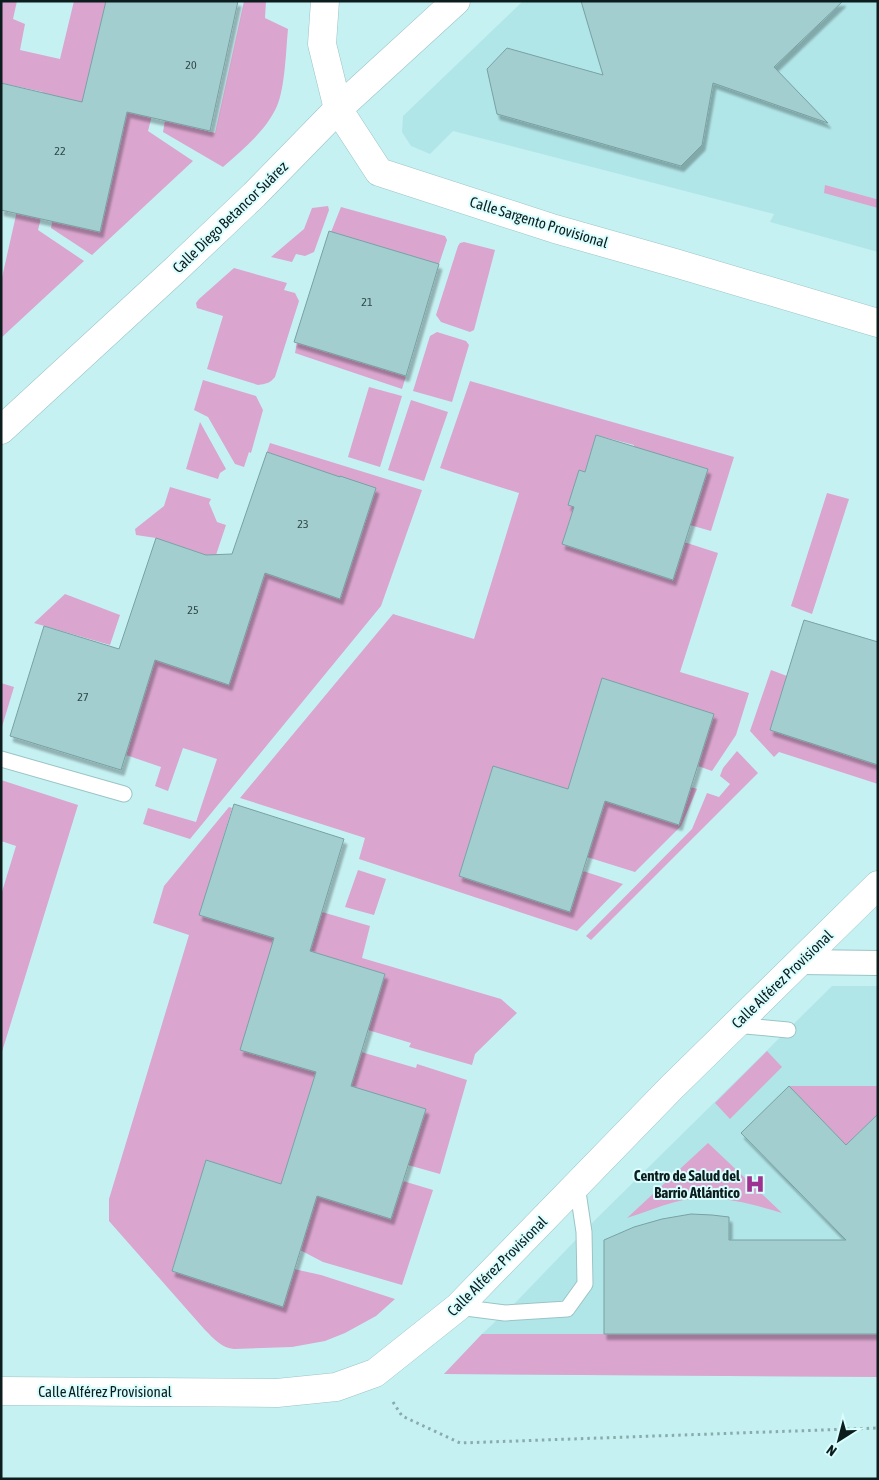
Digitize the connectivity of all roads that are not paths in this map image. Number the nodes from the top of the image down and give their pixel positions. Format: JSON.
{"nodes":[{"id":1,"x":325,"y":1,"type":"edge"},
{"id":2,"x":456,"y":1,"type":"edge"},
{"id":3,"x":338,"y":109,"type":"junction"},
{"id":4,"x":878,"y":323,"type":"edge"},
{"id":5,"x":1,"y":430,"type":"edge"},
{"id":6,"x":1,"y":759,"type":"edge"},
{"id":7,"x":124,"y":794,"type":"dead end"},
{"id":8,"x":878,"y":885,"type":"edge"},
{"id":9,"x":800,"y":962,"type":"junction"},
{"id":10,"x":878,"y":963,"type":"edge"},
{"id":11,"x":735,"y":1025,"type":"junction"},
{"id":12,"x":788,"y":1030,"type":"dead end"},
{"id":13,"x":577,"y":1185,"type":"junction"},
{"id":14,"x":458,"y":1307,"type":"junction"},
{"id":15,"x":1,"y":1391,"type":"edge"}],
"edges":[{"from":1,"to":3,"type":"street","name":"Calle Sargento Provisional"},
{"from":2,"to":3,"type":"street","name":"Calle Diego Betancor Suárez"},
{"from":3,"to":4,"type":"street","name":"Calle Sargento Provisional"},
{"from":3,"to":5,"type":"street","name":"Calle Diego Betancor Suárez"},
{"from":6,"to":7,"type":"lane"},
{"from":8,"to":9,"type":"street","name":"Calle Alférez Provisional"},
{"from":9,"to":10,"type":"street"},
{"from":9,"to":11,"type":"street","name":"Calle Alférez Provisional"},
{"from":11,"to":12,"type":"lane"},
{"from":11,"to":13,"type":"street","name":"Calle Alférez Provisional"},
{"from":13,"to":14,"type":"street","name":"Calle Alférez Provisional"},
{"from":13,"to":14,"type":"lane"},
{"from":14,"to":15,"type":"street","name":"Calle Alférez Provisional"}]}
